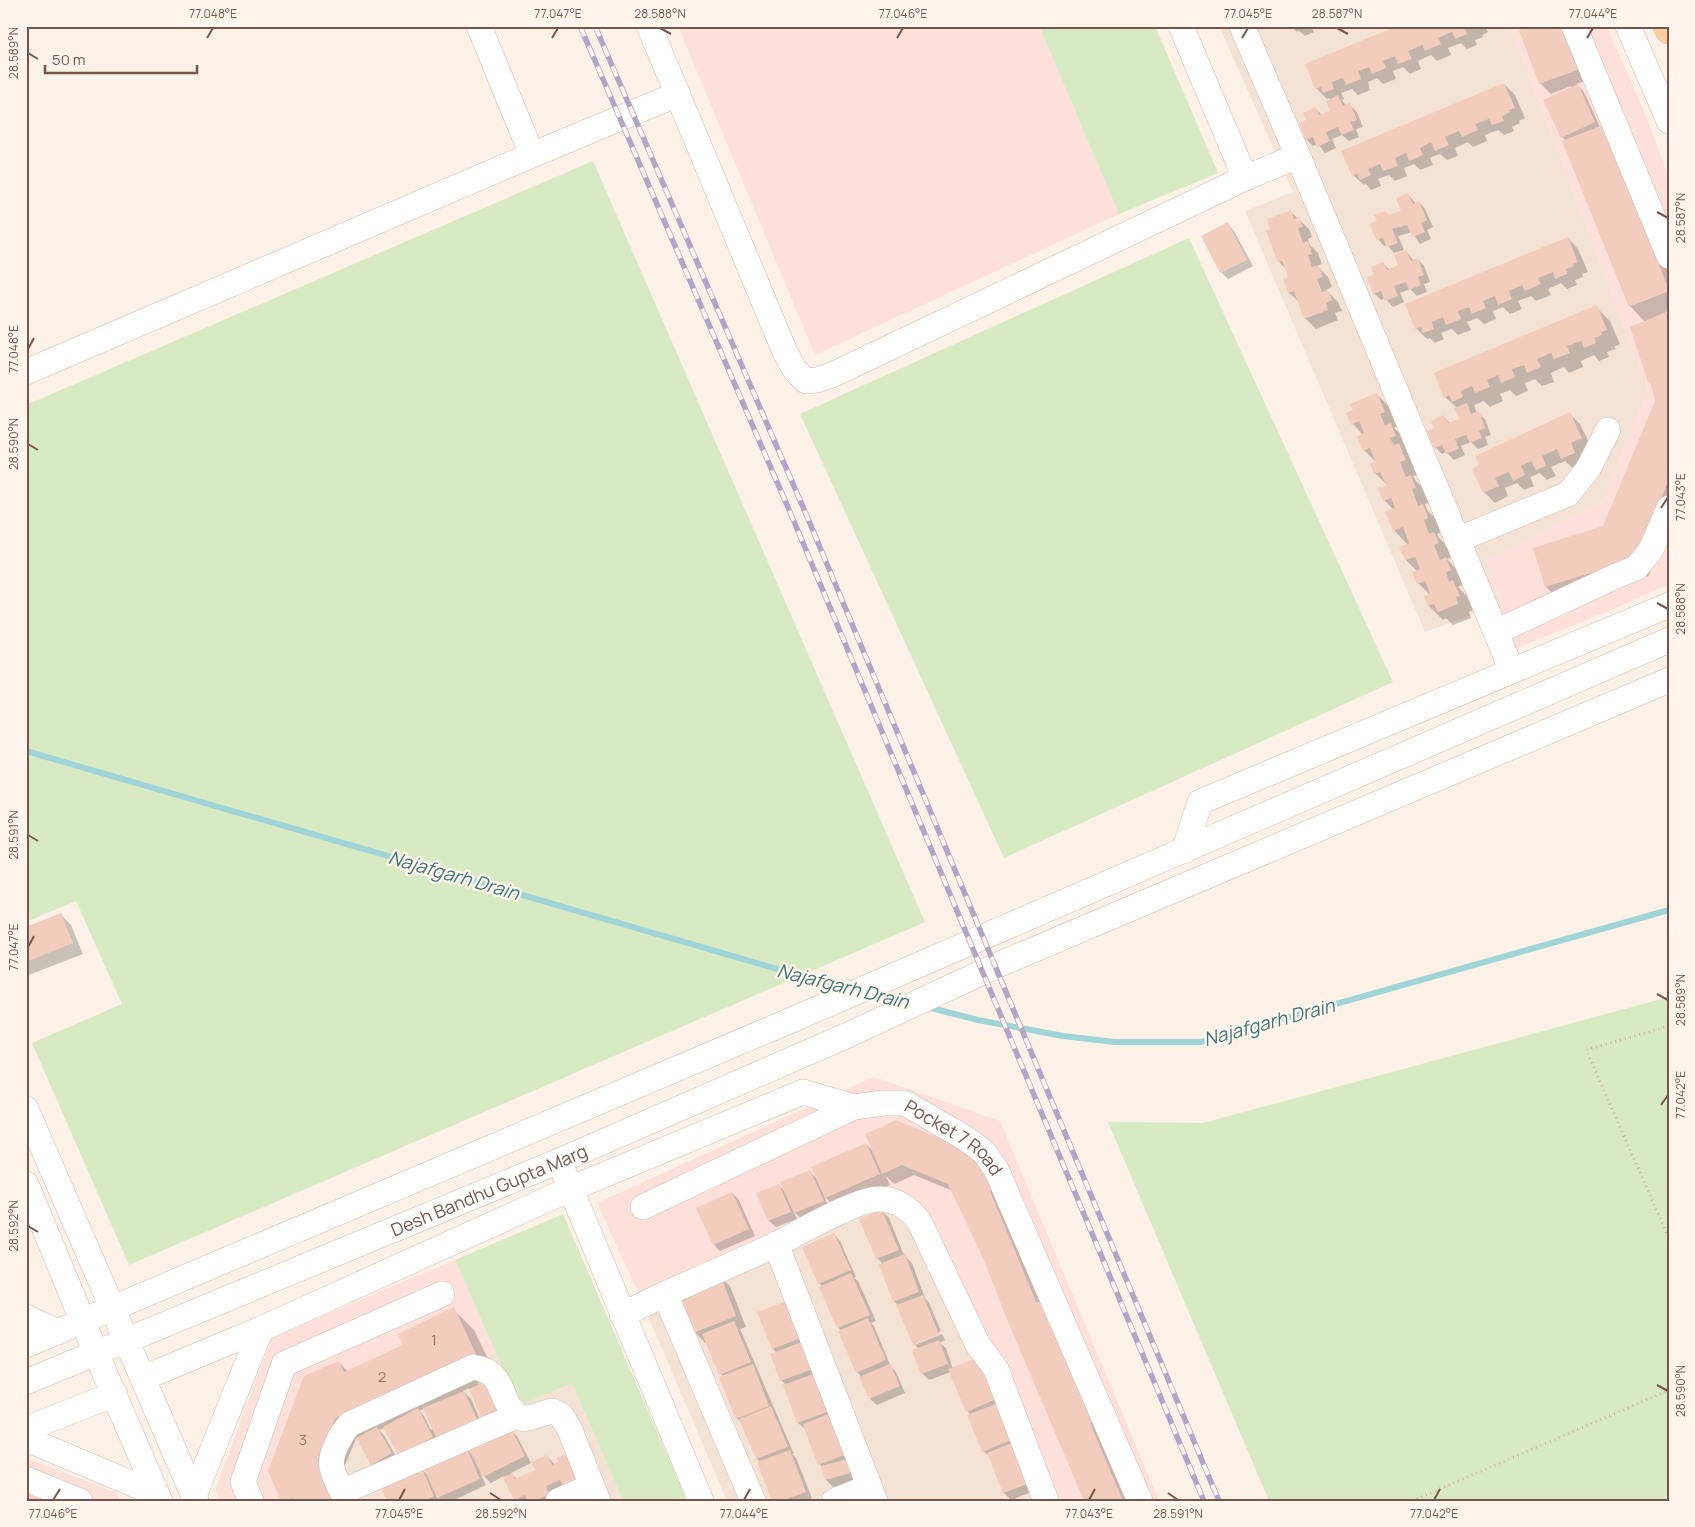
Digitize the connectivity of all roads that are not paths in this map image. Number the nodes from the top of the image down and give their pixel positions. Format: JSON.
{"nodes":[{"id":1,"x":479,"y":26,"type":"edge"},
{"id":2,"x":649,"y":26,"type":"edge"},
{"id":3,"x":1181,"y":26,"type":"edge"},
{"id":4,"x":1242,"y":26,"type":"edge"},
{"id":5,"x":1574,"y":26,"type":"edge"},
{"id":6,"x":1628,"y":26,"type":"edge"},
{"id":7,"x":1667,"y":26,"type":"edge"},
{"id":8,"x":1669,"y":30,"type":"edge"},
{"id":9,"x":678,"y":94,"type":"junction"},
{"id":10,"x":1669,"y":121,"type":"edge"},
{"id":11,"x":532,"y":154,"type":"junction"},
{"id":12,"x":1290,"y":159,"type":"junction"},
{"id":13,"x":1246,"y":178,"type":"junction"},
{"id":14,"x":1669,"y":256,"type":"edge"},
{"id":15,"x":26,"y":372,"type":"edge"},
{"id":16,"x":1608,"y":430,"type":"dead end"},
{"id":17,"x":1669,"y":508,"type":"edge"},
{"id":18,"x":1457,"y":540,"type":"junction"},
{"id":19,"x":1669,"y":605,"type":"edge"},
{"id":20,"x":1496,"y":632,"type":"junction"},
{"id":21,"x":1669,"y":640,"type":"edge"},
{"id":22,"x":1512,"y":671,"type":"junction"},
{"id":23,"x":1669,"y":680,"type":"edge"},
{"id":24,"x":1184,"y":850,"type":"junction"},
{"id":25,"x":854,"y":1107,"type":"junction"},
{"id":26,"x":26,"y":1109,"type":"edge"},
{"id":27,"x":645,"y":1123,"type":"junction"},
{"id":28,"x":697,"y":1138,"type":"junction"},
{"id":29,"x":560,"y":1161,"type":"junction"},
{"id":30,"x":26,"y":1184,"type":"edge"},
{"id":31,"x":570,"y":1189,"type":"junction"},
{"id":32,"x":643,"y":1207,"type":"dead end"},
{"id":33,"x":776,"y":1244,"type":"junction"},
{"id":34,"x":442,"y":1294,"type":"dead end"},
{"id":35,"x":666,"y":1294,"type":"junction"},
{"id":36,"x":112,"y":1310,"type":"junction"},
{"id":37,"x":622,"y":1315,"type":"junction"},
{"id":38,"x":26,"y":1317,"type":"edge"},
{"id":39,"x":83,"y":1321,"type":"junction"},
{"id":40,"x":261,"y":1329,"type":"junction"},
{"id":41,"x":58,"y":1332,"type":"junction"},
{"id":42,"x":127,"y":1340,"type":"junction"},
{"id":43,"x":26,"y":1345,"type":"edge"},
{"id":44,"x":96,"y":1353,"type":"junction"},
{"id":45,"x":143,"y":1378,"type":"junction"},
{"id":46,"x":26,"y":1382,"type":"edge"},
{"id":47,"x":115,"y":1394,"type":"junction"},
{"id":48,"x":516,"y":1416,"type":"junction"},
{"id":49,"x":26,"y":1429,"type":"edge"},
{"id":50,"x":26,"y":1439,"type":"edge"},
{"id":51,"x":26,"y":1479,"type":"edge"},
{"id":52,"x":596,"y":1493,"type":"edge"},
{"id":53,"x":872,"y":1494,"type":"edge"},
{"id":54,"x":344,"y":1496,"type":"edge"},
{"id":55,"x":159,"y":1498,"type":"edge"},
{"id":56,"x":195,"y":1499,"type":"edge"},
{"id":57,"x":80,"y":1501,"type":"edge"},
{"id":58,"x":251,"y":1501,"type":"edge"},
{"id":59,"x":558,"y":1501,"type":"edge"},
{"id":60,"x":701,"y":1501,"type":"edge"},
{"id":61,"x":753,"y":1501,"type":"edge"},
{"id":62,"x":834,"y":1501,"type":"edge"},
{"id":63,"x":1046,"y":1501,"type":"edge"},
{"id":64,"x":1140,"y":1501,"type":"edge"}],
"edges":[{"from":1,"to":11,"type":"street"},
{"from":2,"to":9,"type":"street"},
{"from":3,"to":13,"type":"street"},
{"from":4,"to":12,"type":"street"},
{"from":5,"to":14,"type":"street"},
{"from":6,"to":10,"type":"street"},
{"from":7,"to":8,"type":"main road"},
{"from":9,"to":11,"type":"street"},
{"from":9,"to":13,"type":"street"},
{"from":11,"to":15,"type":"street"},
{"from":12,"to":13,"type":"street"},
{"from":12,"to":18,"type":"street"},
{"from":16,"to":18,"type":"street"},
{"from":17,"to":20,"type":"street"},
{"from":18,"to":20,"type":"street"},
{"from":19,"to":22,"type":"street"},
{"from":20,"to":22,"type":"street"},
{"from":21,"to":24,"type":"street"},
{"from":22,"to":24,"type":"street"},
{"from":23,"to":27,"type":"street","name":"Desh Bandhu Gupta Marg"},
{"from":24,"to":36,"type":"street"},
{"from":25,"to":28,"type":"street","name":"Pocket 7 Road"},
{"from":25,"to":32,"type":"street"},
{"from":25,"to":64,"type":"street","name":"Pocket 7 Road"},
{"from":26,"to":36,"type":"street"},
{"from":27,"to":28,"type":"street"},
{"from":27,"to":29,"type":"street","name":"Desh Bandhu Gupta Marg"},
{"from":28,"to":31,"type":"street","name":"Pocket 7 Road"},
{"from":29,"to":31,"type":"street"},
{"from":29,"to":42,"type":"street","name":"Desh Bandhu Gupta Marg"},
{"from":30,"to":39,"type":"street"},
{"from":31,"to":37,"type":"street"},
{"from":31,"to":40,"type":"street","name":"Pocket 7 Road"},
{"from":33,"to":35,"type":"street"},
{"from":33,"to":53,"type":"street"},
{"from":33,"to":63,"type":"street"},
{"from":34,"to":58,"type":"street"},
{"from":35,"to":37,"type":"street"},
{"from":35,"to":61,"type":"street"},
{"from":36,"to":39,"type":"street"},
{"from":36,"to":42,"type":"street"},
{"from":37,"to":60,"type":"street"},
{"from":38,"to":41,"type":"street"},
{"from":39,"to":41,"type":"street"},
{"from":39,"to":44,"type":"street"},
{"from":40,"to":45,"type":"street","name":"Pocket 7 Road"},
{"from":40,"to":56,"type":"street"},
{"from":41,"to":43,"type":"street"},
{"from":42,"to":44,"type":"street","name":"Desh Bandhu Gupta Marg"},
{"from":42,"to":45,"type":"street"},
{"from":44,"to":46,"type":"street"},
{"from":44,"to":47,"type":"street"},
{"from":45,"to":56,"type":"street"},
{"from":47,"to":49,"type":"street"},
{"from":47,"to":55,"type":"street"},
{"from":48,"to":52,"type":"street"},
{"from":48,"to":54,"type":"street"},
{"from":48,"to":54,"type":"street"},
{"from":50,"to":55,"type":"street"},
{"from":51,"to":57,"type":"street"},
{"from":52,"to":59,"type":"street"},
{"from":53,"to":62,"type":"street"}]}
